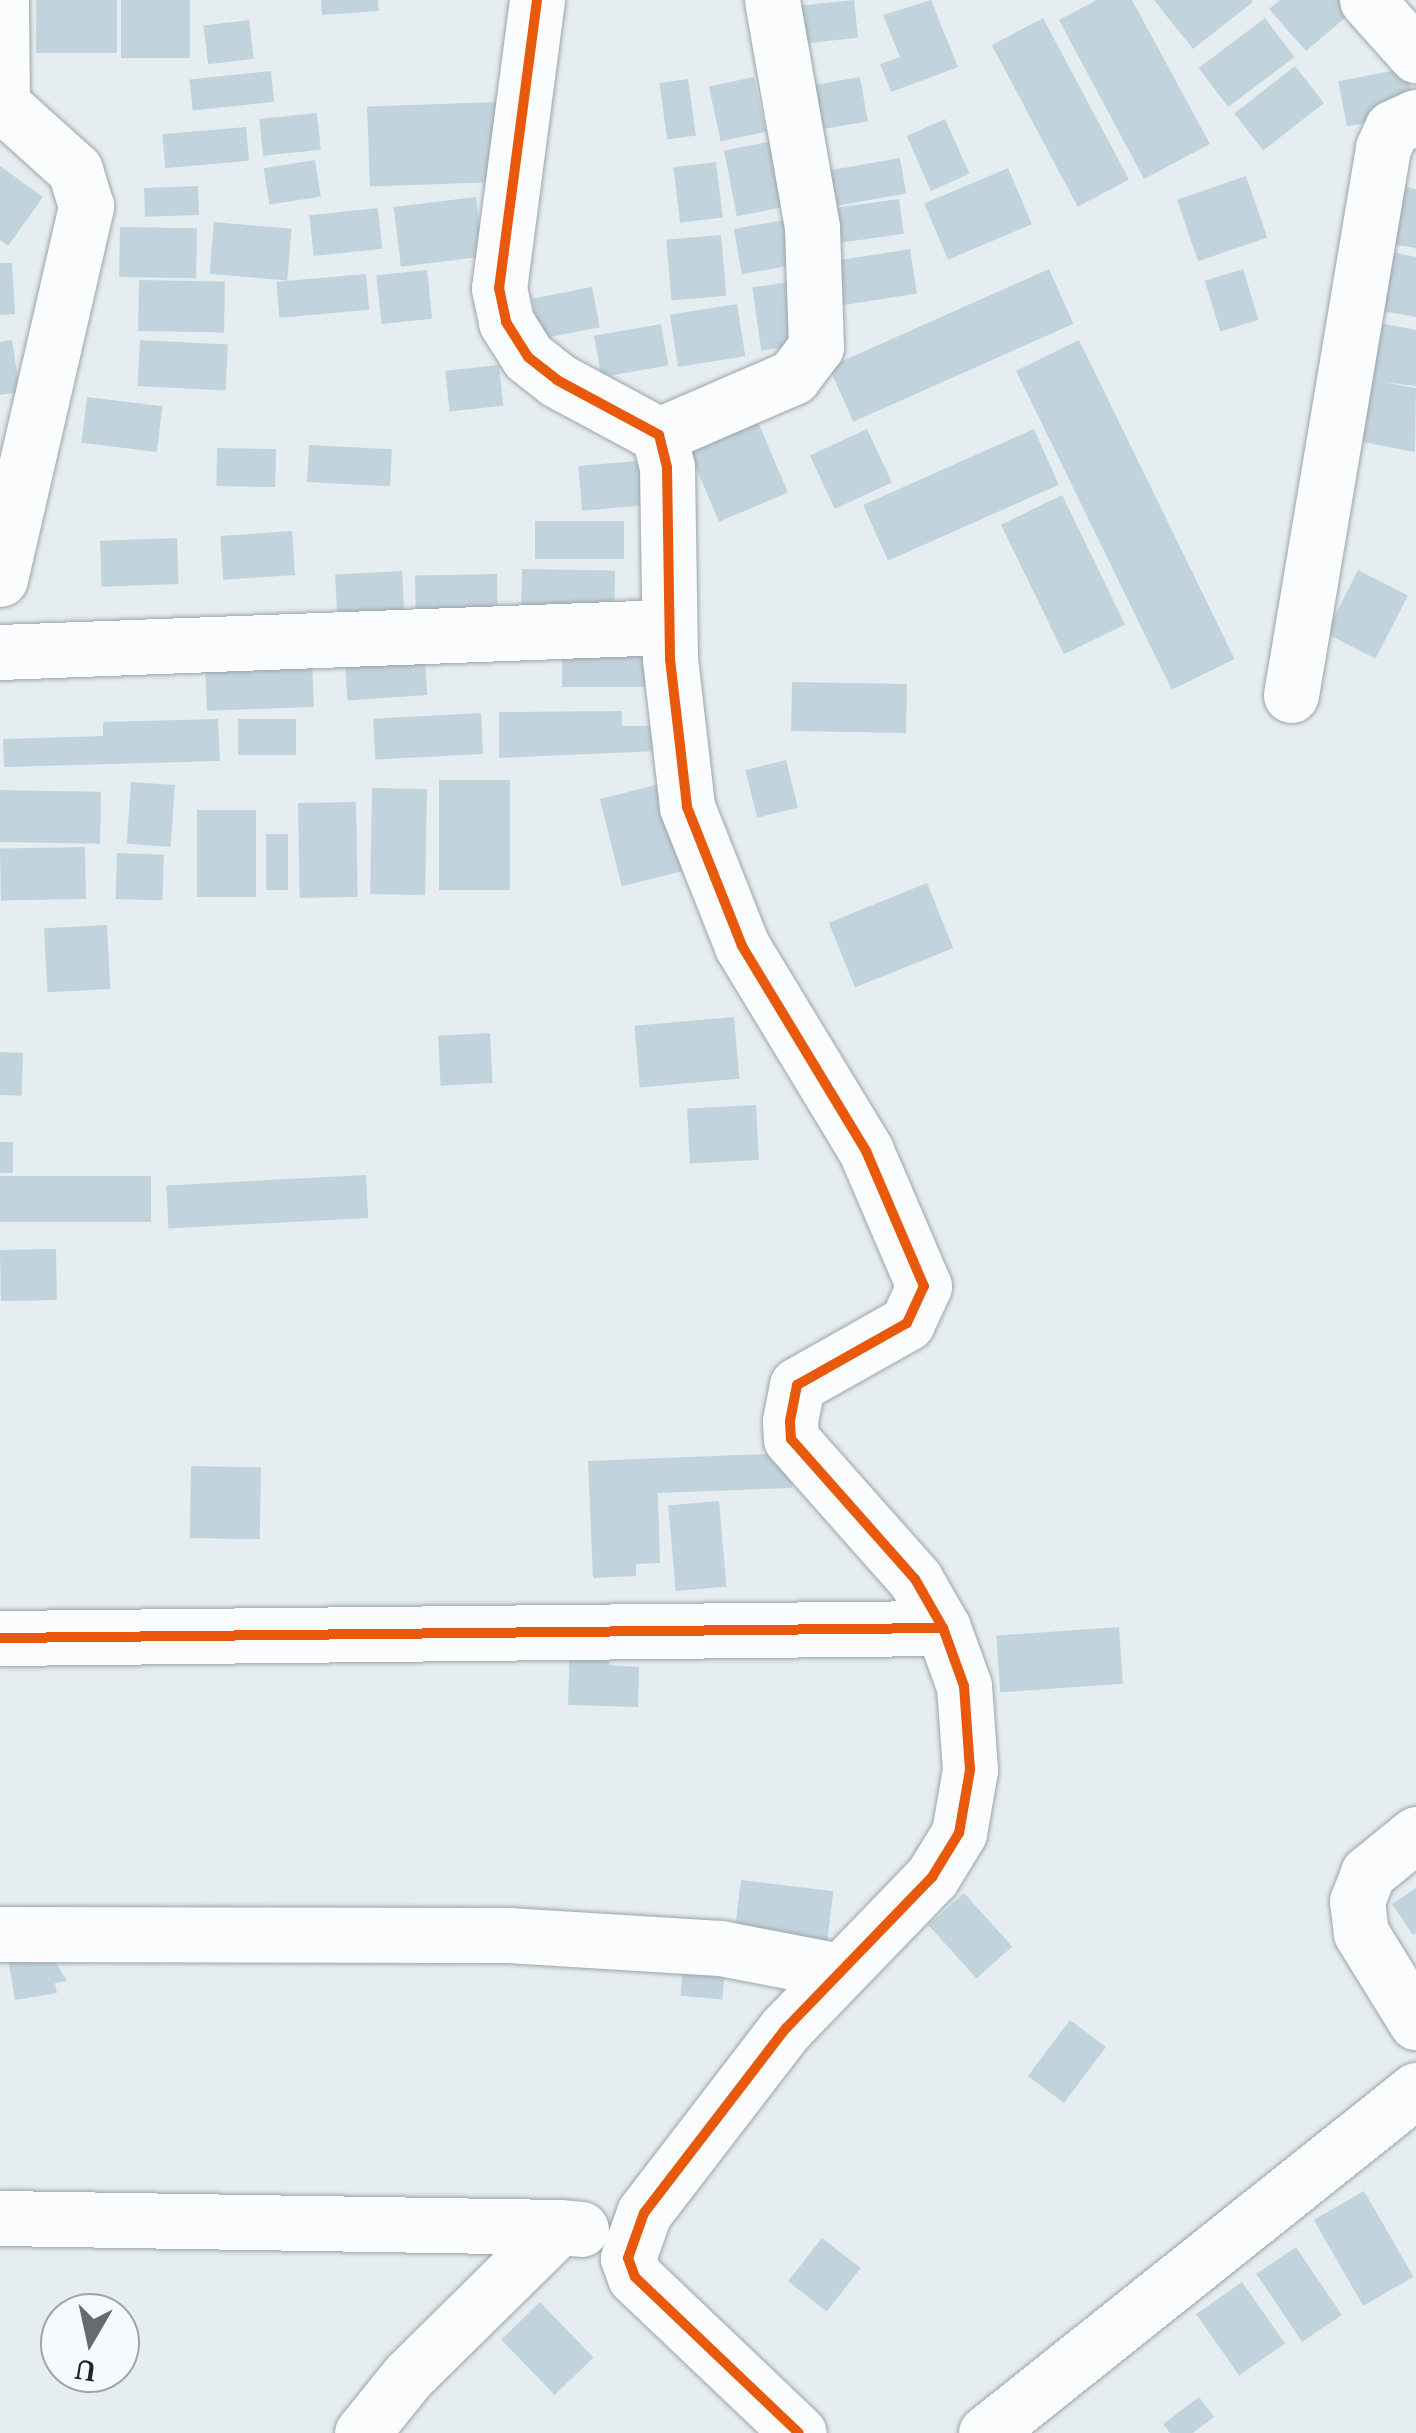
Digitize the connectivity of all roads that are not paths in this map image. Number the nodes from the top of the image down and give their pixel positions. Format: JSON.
{"nodes":[{"id":1,"x":1,"y":0,"type":"edge"},
{"id":2,"x":537,"y":0,"type":"edge"},
{"id":3,"x":772,"y":0,"type":"edge"},
{"id":4,"x":1367,"y":0,"type":"edge"},
{"id":5,"x":1416,"y":55,"type":"edge"},
{"id":6,"x":1416,"y":117,"type":"edge"},
{"id":7,"x":659,"y":435,"type":"junction"},
{"id":8,"x":0,"y":579,"type":"edge"},
{"id":9,"x":667,"y":627,"type":"junction"},
{"id":10,"x":0,"y":652,"type":"edge"},
{"id":11,"x":1291,"y":695,"type":"dead end"},
{"id":12,"x":943,"y":1628,"type":"junction"},
{"id":13,"x":0,"y":1638,"type":"edge"},
{"id":14,"x":1416,"y":1834,"type":"edge"},
{"id":15,"x":0,"y":1934,"type":"edge"},
{"id":16,"x":839,"y":1971,"type":"junction"},
{"id":17,"x":1416,"y":2022,"type":"edge"},
{"id":18,"x":1416,"y":2090,"type":"edge"},
{"id":19,"x":0,"y":2218,"type":"edge"},
{"id":20,"x":559,"y":2227,"type":"junction"},
{"id":21,"x":633,"y":2232,"type":"junction"},
{"id":22,"x":362,"y":2433,"type":"edge"},
{"id":23,"x":799,"y":2433,"type":"edge"},
{"id":24,"x":986,"y":2433,"type":"edge"}],
"edges":[{"from":1,"to":8,"type":"street"},
{"from":2,"to":7,"type":"street"},
{"from":3,"to":7,"type":"street"},
{"from":4,"to":5,"type":"street"},
{"from":6,"to":11,"type":"street"},
{"from":7,"to":9,"type":"street"},
{"from":9,"to":10,"type":"street"},
{"from":9,"to":12,"type":"street"},
{"from":12,"to":13,"type":"street"},
{"from":12,"to":16,"type":"street"},
{"from":14,"to":17,"type":"street"},
{"from":15,"to":16,"type":"street"},
{"from":16,"to":21,"type":"street"},
{"from":18,"to":24,"type":"street"},
{"from":19,"to":20,"type":"street"},
{"from":20,"to":21,"type":"street"},
{"from":20,"to":22,"type":"street"},
{"from":21,"to":23,"type":"street"}]}
